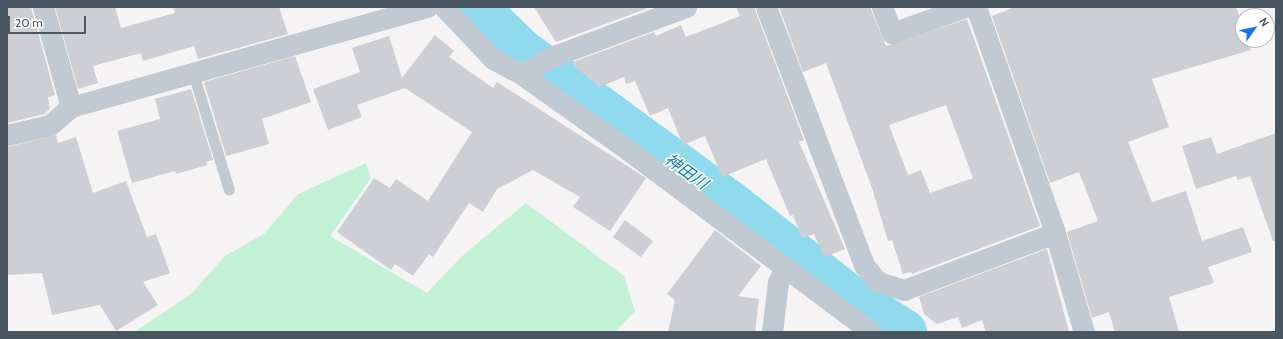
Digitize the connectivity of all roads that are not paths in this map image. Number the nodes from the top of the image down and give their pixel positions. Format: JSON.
{"nodes":[{"id":1,"x":43,"y":7,"type":"edge"},
{"id":2,"x":427,"y":7,"type":"edge"},
{"id":3,"x":444,"y":7,"type":"edge"},
{"id":4,"x":686,"y":7,"type":"edge"},
{"id":5,"x":766,"y":7,"type":"edge"},
{"id":6,"x":882,"y":7,"type":"edge"},
{"id":7,"x":965,"y":7,"type":"edge"},
{"id":8,"x":976,"y":7,"type":"edge"},
{"id":9,"x":664,"y":11,"type":"edge"},
{"id":10,"x":524,"y":72,"type":"junction"},
{"id":11,"x":193,"y":73,"type":"junction"},
{"id":12,"x":71,"y":107,"type":"junction"},
{"id":13,"x":7,"y":135,"type":"edge"},
{"id":14,"x":229,"y":190,"type":"dead end"},
{"id":15,"x":1054,"y":233,"type":"junction"},
{"id":16,"x":785,"y":269,"type":"junction"},
{"id":17,"x":772,"y":332,"type":"edge"},
{"id":18,"x":871,"y":332,"type":"edge"},
{"id":19,"x":1084,"y":332,"type":"edge"}],
"edges":[{"from":1,"to":12,"type":"street"},
{"from":2,"to":11,"type":"street"},
{"from":3,"to":10,"type":"street"},
{"from":4,"to":9,"type":"street"},
{"from":5,"to":15,"type":"street"},
{"from":6,"to":7,"type":"street"},
{"from":8,"to":15,"type":"street"},
{"from":9,"to":10,"type":"street"},
{"from":10,"to":16,"type":"street"},
{"from":11,"to":12,"type":"street"},
{"from":11,"to":14,"type":"lane"},
{"from":12,"to":13,"type":"street"},
{"from":15,"to":19,"type":"street"},
{"from":16,"to":17,"type":"street"},
{"from":16,"to":18,"type":"street"}]}
